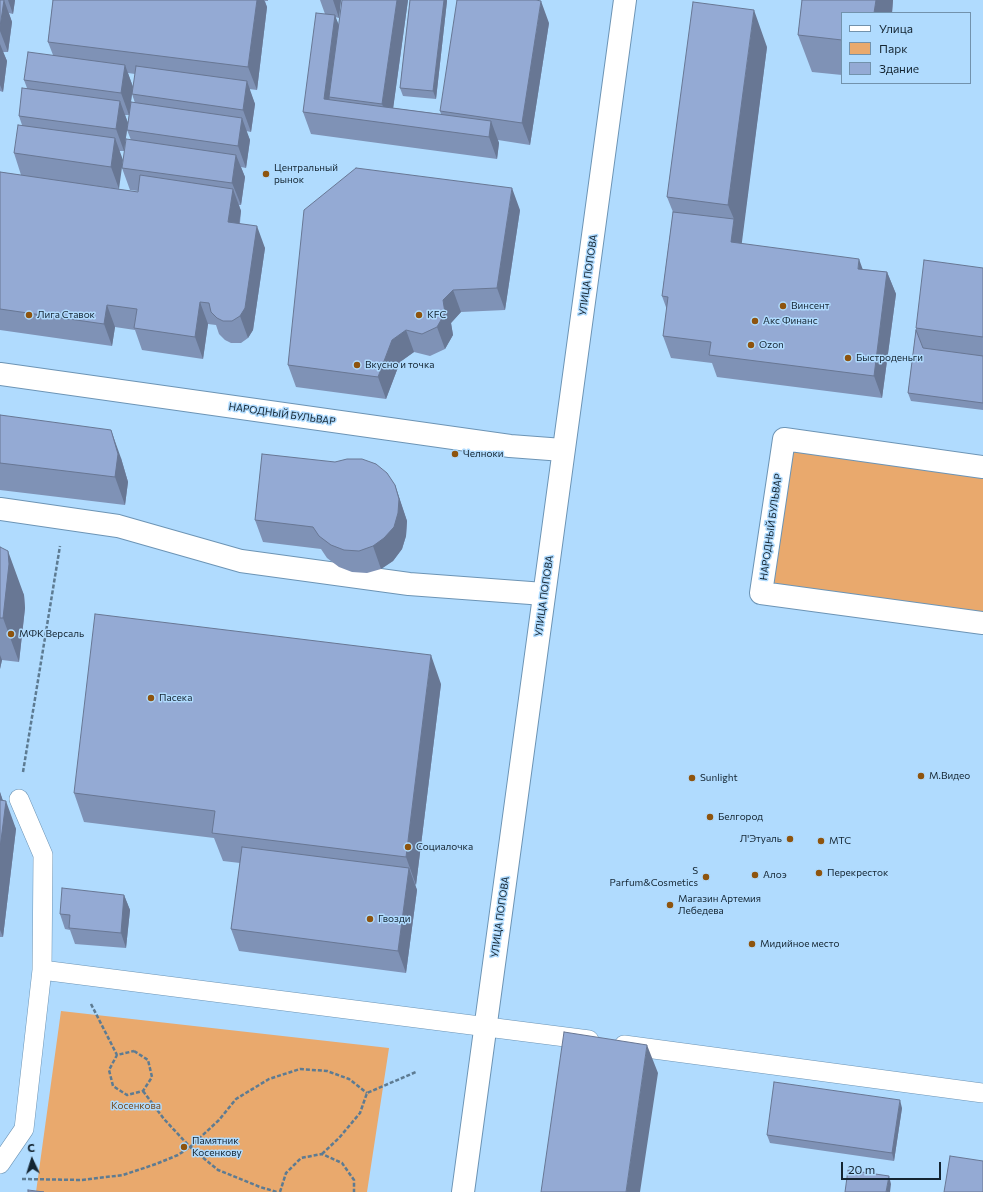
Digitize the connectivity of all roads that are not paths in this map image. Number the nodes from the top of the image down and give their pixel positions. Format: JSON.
{"nodes":[{"id":1,"x":625,"y":0,"type":"edge"},
{"id":2,"x":0,"y":374,"type":"edge"},
{"id":3,"x":563,"y":450,"type":"junction"},
{"id":4,"x":983,"y":467,"type":"edge"},
{"id":5,"x":0,"y":509,"type":"edge"},
{"id":6,"x":544,"y":594,"type":"junction"},
{"id":7,"x":983,"y":623,"type":"edge"},
{"id":8,"x":19,"y":799,"type":"road end"},
{"id":9,"x":42,"y":970,"type":"junction"},
{"id":10,"x":485,"y":1027,"type":"junction"},
{"id":11,"x":983,"y":1094,"type":"edge"},
{"id":12,"x":0,"y":1164,"type":"edge"},
{"id":13,"x":463,"y":1192,"type":"edge"}],
"edges":[{"from":1,"to":3,"type":"street","name":"УЛИЦА ПОПОВА"},
{"from":2,"to":3,"type":"street","name":"НАРОДНЫЙ БУЛЬВАР"},
{"from":3,"to":6,"type":"street","name":"УЛИЦА ПОПОВА"},
{"from":4,"to":7,"type":"street","name":"НАРОДНЫЙ БУЛЬВАР"},
{"from":5,"to":6,"type":"street"},
{"from":6,"to":10,"type":"street","name":"УЛИЦА ПОПОВА"},
{"from":8,"to":9,"type":"lane"},
{"from":9,"to":10,"type":"lane"},
{"from":9,"to":12,"type":"lane"},
{"from":10,"to":11,"type":"lane"},
{"from":10,"to":13,"type":"street","name":"УЛИЦА ПОПОВА"}]}
